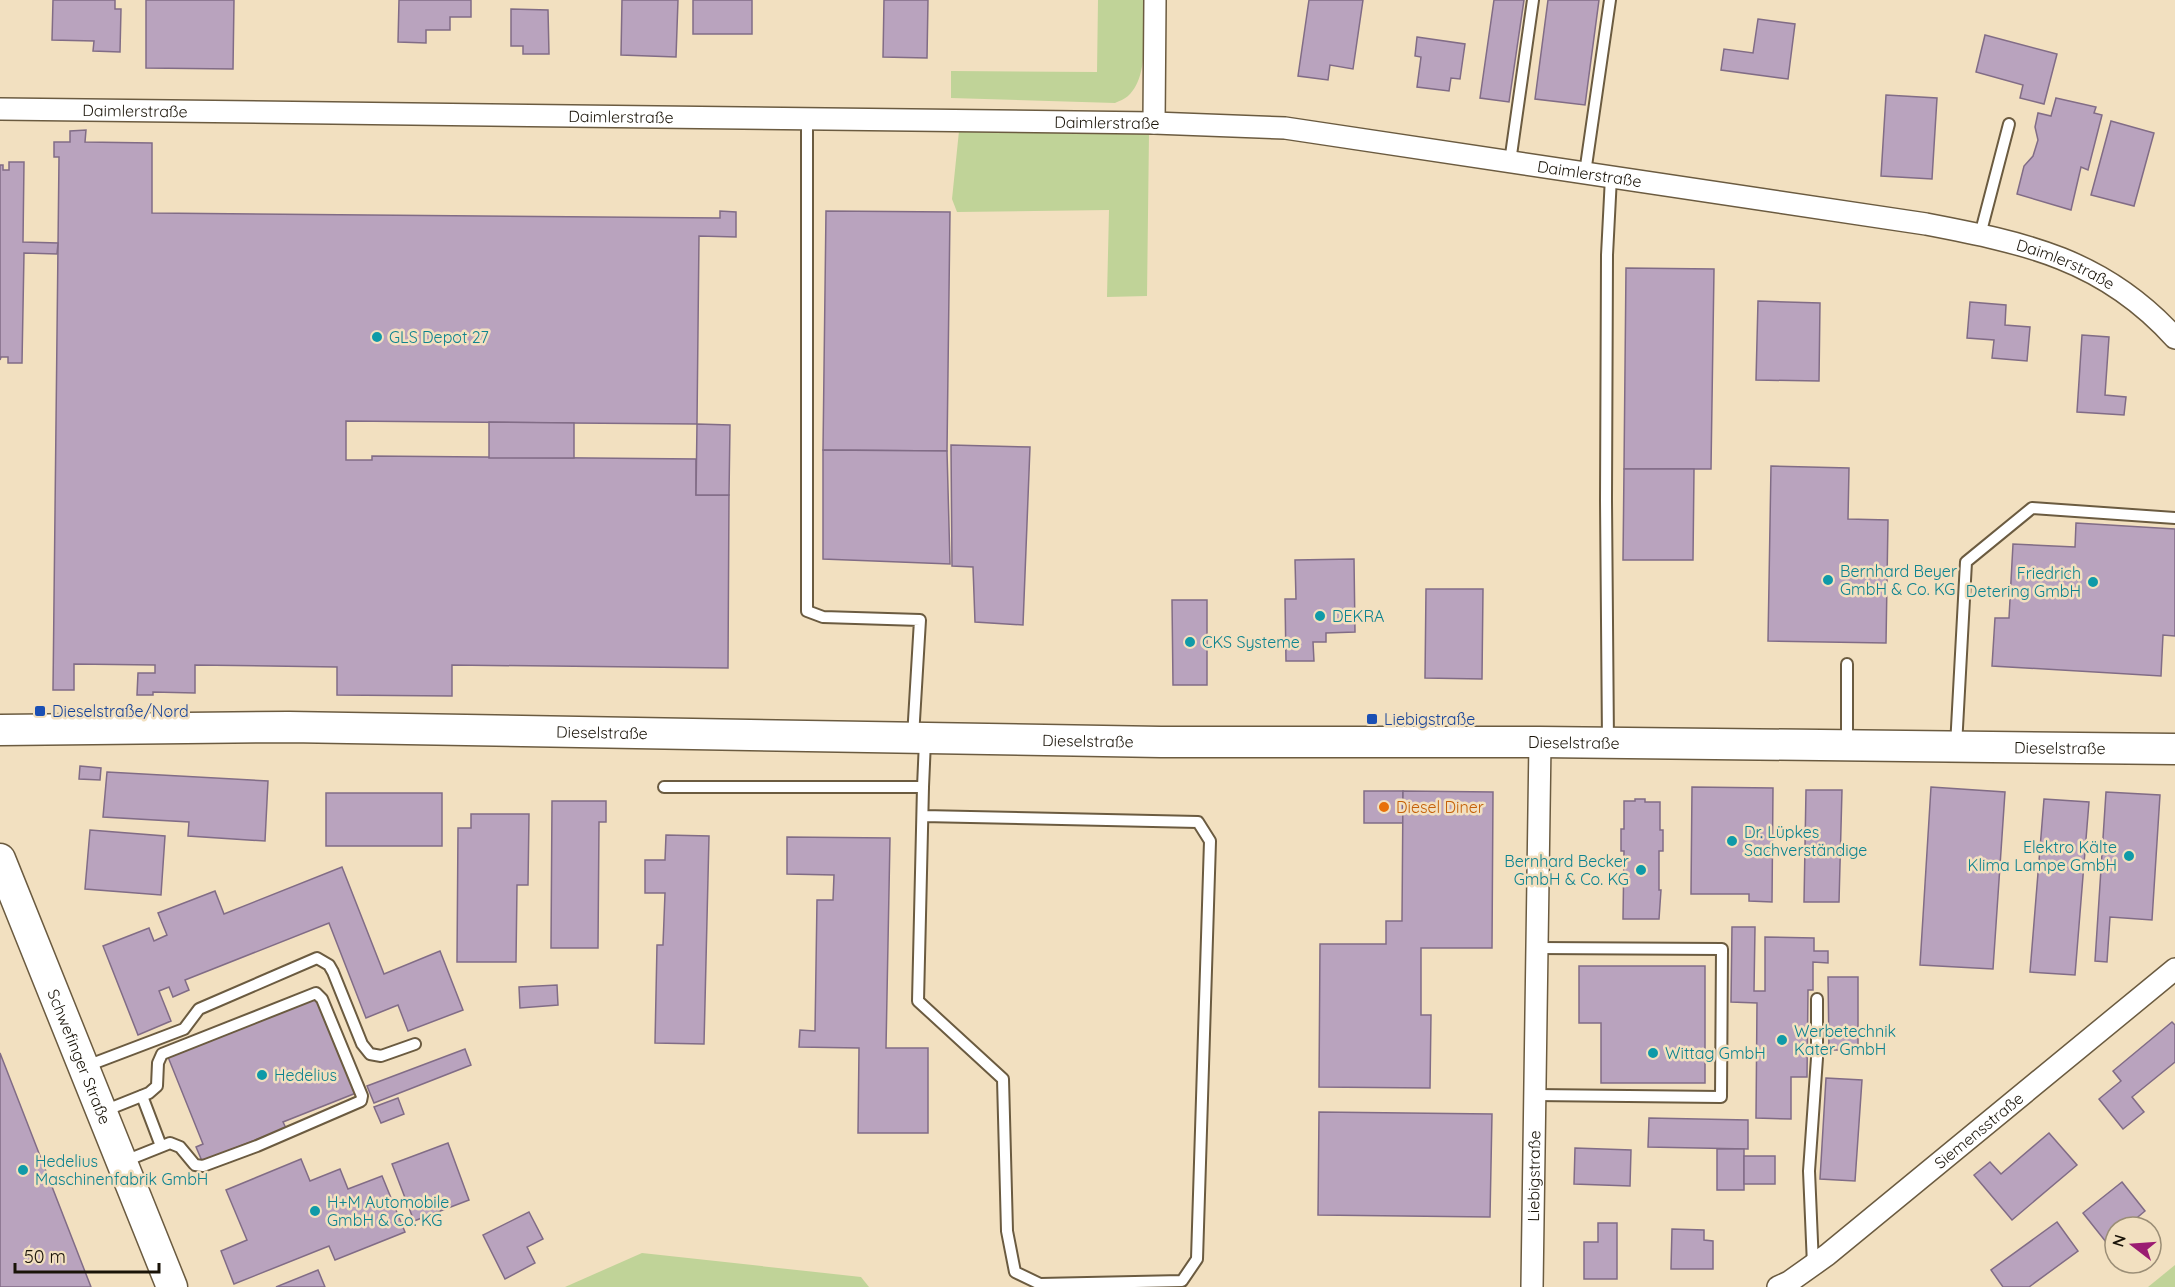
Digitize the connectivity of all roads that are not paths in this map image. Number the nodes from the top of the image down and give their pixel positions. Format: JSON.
{"nodes":[{"id":1,"x":1155,"y":0,"type":"edge"},
{"id":2,"x":1533,"y":0,"type":"edge"},
{"id":3,"x":1610,"y":0,"type":"edge"},
{"id":4,"x":0,"y":109,"type":"edge"},
{"id":5,"x":807,"y":118,"type":"junction"},
{"id":6,"x":1154,"y":123,"type":"junction"},
{"id":7,"x":2009,"y":124,"type":"dead end"},
{"id":8,"x":1510,"y":162,"type":"junction"},
{"id":9,"x":1585,"y":173,"type":"junction"},
{"id":10,"x":1611,"y":177,"type":"junction"},
{"id":11,"x":1980,"y":235,"type":"junction"},
{"id":12,"x":2175,"y":338,"type":"edge"},
{"id":13,"x":2175,"y":518,"type":"edge"},
{"id":14,"x":1847,"y":664,"type":"dead end"},
{"id":15,"x":0,"y":730,"type":"edge"},
{"id":16,"x":919,"y":737,"type":"junction"},
{"id":17,"x":1540,"y":742,"type":"junction"},
{"id":18,"x":1608,"y":742,"type":"junction"},
{"id":19,"x":1847,"y":745,"type":"junction"},
{"id":20,"x":1956,"y":746,"type":"junction"},
{"id":21,"x":2175,"y":749,"type":"edge"},
{"id":22,"x":664,"y":787,"type":"dead end"},
{"id":23,"x":923,"y":787,"type":"junction"},
{"id":24,"x":923,"y":816,"type":"junction"},
{"id":25,"x":0,"y":859,"type":"edge"},
{"id":26,"x":1537,"y":948,"type":"junction"},
{"id":27,"x":2175,"y":969,"type":"edge"},
{"id":28,"x":1817,"y":999,"type":"dead end"},
{"id":29,"x":415,"y":1044,"type":"dead end"},
{"id":30,"x":84,"y":1068,"type":"junction"},
{"id":31,"x":1535,"y":1095,"type":"junction"},
{"id":32,"x":142,"y":1096,"type":"junction"},
{"id":33,"x":102,"y":1112,"type":"junction"},
{"id":34,"x":161,"y":1146,"type":"junction"},
{"id":35,"x":122,"y":1162,"type":"junction"},
{"id":36,"x":1813,"y":1265,"type":"junction"},
{"id":37,"x":172,"y":1287,"type":"edge"},
{"id":38,"x":1532,"y":1287,"type":"edge"},
{"id":39,"x":1778,"y":1287,"type":"edge"}],
"edges":[{"from":1,"to":6,"type":"street"},
{"from":2,"to":8,"type":"lane"},
{"from":3,"to":9,"type":"lane"},
{"from":4,"to":5,"type":"street","name":"Daimlerstraße"},
{"from":5,"to":6,"type":"street","name":"Daimlerstraße"},
{"from":5,"to":16,"type":"lane"},
{"from":6,"to":8,"type":"street","name":"Daimlerstraße"},
{"from":7,"to":11,"type":"lane"},
{"from":8,"to":9,"type":"street","name":"Daimlerstraße"},
{"from":9,"to":10,"type":"street","name":"Daimlerstraße"},
{"from":10,"to":11,"type":"street","name":"Daimlerstraße"},
{"from":10,"to":18,"type":"lane"},
{"from":11,"to":12,"type":"street","name":"Daimlerstraße"},
{"from":13,"to":20,"type":"lane"},
{"from":14,"to":19,"type":"lane"},
{"from":15,"to":16,"type":"street","name":"Dieselstraße"},
{"from":16,"to":17,"type":"street","name":"Dieselstraße"},
{"from":16,"to":23,"type":"lane"},
{"from":17,"to":18,"type":"street","name":"Dieselstraße"},
{"from":17,"to":26,"type":"street","name":"Liebigstraße"},
{"from":18,"to":19,"type":"street","name":"Dieselstraße"},
{"from":19,"to":20,"type":"street","name":"Dieselstraße"},
{"from":20,"to":21,"type":"street","name":"Dieselstraße"},
{"from":22,"to":23,"type":"lane"},
{"from":23,"to":24,"type":"lane"},
{"from":24,"to":24,"type":"lane"},
{"from":25,"to":30,"type":"street","name":"Schwefinger Straße"},
{"from":26,"to":31,"type":"street","name":"Liebigstraße"},
{"from":26,"to":31,"type":"lane"},
{"from":27,"to":36,"type":"street","name":"Siemensstraße"},
{"from":28,"to":36,"type":"lane"},
{"from":29,"to":30,"type":"lane"},
{"from":30,"to":33,"type":"street","name":"Schwefinger Straße"},
{"from":31,"to":38,"type":"street","name":"Liebigstraße"},
{"from":32,"to":33,"type":"lane"},
{"from":32,"to":34,"type":"lane"},
{"from":32,"to":34,"type":"lane"},
{"from":33,"to":35,"type":"street","name":"Schwefinger Straße"},
{"from":34,"to":35,"type":"lane"},
{"from":35,"to":37,"type":"street","name":"Schwefinger Straße"},
{"from":36,"to":39,"type":"street","name":"Siemensstraße"}]}
